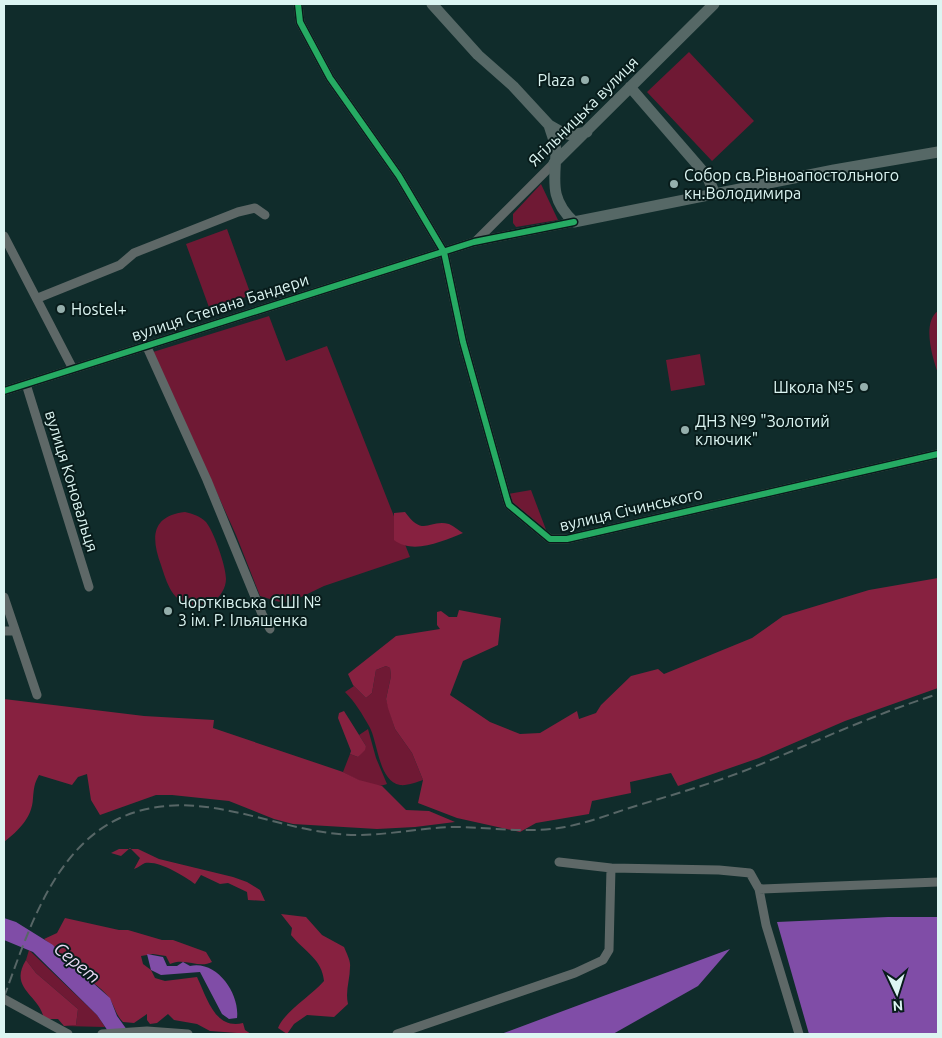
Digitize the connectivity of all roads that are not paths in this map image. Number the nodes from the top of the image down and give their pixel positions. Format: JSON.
{"nodes":[{"id":1,"x":298,"y":4,"type":"edge"},
{"id":2,"x":432,"y":4,"type":"edge"},
{"id":3,"x":714,"y":4,"type":"edge"},
{"id":4,"x":630,"y":87,"type":"junction"},
{"id":5,"x":549,"y":125,"type":"junction"},
{"id":6,"x":587,"y":132,"type":"junction"},
{"id":7,"x":938,"y":152,"type":"edge"},
{"id":8,"x":554,"y":163,"type":"junction"},
{"id":9,"x":715,"y":194,"type":"junction"},
{"id":10,"x":265,"y":216,"type":"dead end"},
{"id":11,"x":574,"y":222,"type":"junction"},
{"id":12,"x":4,"y":236,"type":"edge"},
{"id":13,"x":474,"y":242,"type":"junction"},
{"id":14,"x":444,"y":252,"type":"junction"},
{"id":15,"x":38,"y":298,"type":"junction"},
{"id":16,"x":146,"y":345,"type":"junction"},
{"id":17,"x":73,"y":369,"type":"junction"},
{"id":18,"x":26,"y":384,"type":"junction"},
{"id":19,"x":4,"y":391,"type":"edge"},
{"id":20,"x":938,"y":454,"type":"edge"},
{"id":21,"x":89,"y":587,"type":"dead end"},
{"id":22,"x":4,"y":597,"type":"edge"},
{"id":23,"x":270,"y":629,"type":"dead end"},
{"id":24,"x":4,"y":631,"type":"edge"},
{"id":25,"x":16,"y":631,"type":"junction"},
{"id":26,"x":37,"y":695,"type":"dead end"},
{"id":27,"x":559,"y":862,"type":"dead end"},
{"id":28,"x":611,"y":868,"type":"junction"},
{"id":29,"x":938,"y":882,"type":"edge"},
{"id":30,"x":759,"y":889,"type":"junction"},
{"id":31,"x":4,"y":999,"type":"edge"},
{"id":32,"x":63,"y":1033,"type":"edge"},
{"id":33,"x":102,"y":1034,"type":"edge"},
{"id":34,"x":188,"y":1034,"type":"edge"},
{"id":35,"x":397,"y":1034,"type":"edge"},
{"id":36,"x":799,"y":1034,"type":"edge"}],
"edges":[{"from":1,"to":14,"type":"street"},
{"from":2,"to":5,"type":"main road"},
{"from":3,"to":4,"type":"main road","name":"Ягільницька вулиця"},
{"from":4,"to":6,"type":"main road","name":"Ягільницька вулиця"},
{"from":4,"to":9,"type":"main road"},
{"from":5,"to":6,"type":"main road"},
{"from":5,"to":8,"type":"main road"},
{"from":6,"to":8,"type":"main road","name":"Ягільницька вулиця"},
{"from":7,"to":9,"type":"main road"},
{"from":8,"to":11,"type":"main road"},
{"from":8,"to":13,"type":"street","name":"Ягільницька вулиця"},
{"from":9,"to":11,"type":"main road"},
{"from":10,"to":15,"type":"street"},
{"from":11,"to":13,"type":"street","name":"вулиця Степана Бандери"},
{"from":12,"to":15,"type":"street"},
{"from":13,"to":14,"type":"street","name":"вулиця Степана Бандери"},
{"from":14,"to":16,"type":"street","name":"вулиця Степана Бандери"},
{"from":14,"to":20,"type":"street","name":"вулиця Січинського"},
{"from":15,"to":17,"type":"street"},
{"from":16,"to":17,"type":"street","name":"вулиця Степана Бандери"},
{"from":16,"to":23,"type":"street"},
{"from":17,"to":18,"type":"street","name":"вулиця Степана Бандери"},
{"from":18,"to":19,"type":"street","name":"вулиця Степана Бандери"},
{"from":18,"to":21,"type":"street","name":"вулиця Коновальця"},
{"from":22,"to":25,"type":"street"},
{"from":24,"to":25,"type":"street"},
{"from":25,"to":26,"type":"street"},
{"from":27,"to":28,"type":"street"},
{"from":28,"to":30,"type":"street"},
{"from":28,"to":35,"type":"street"},
{"from":29,"to":30,"type":"street"},
{"from":30,"to":36,"type":"street"},
{"from":31,"to":32,"type":"street"},
{"from":33,"to":34,"type":"street"}]}
